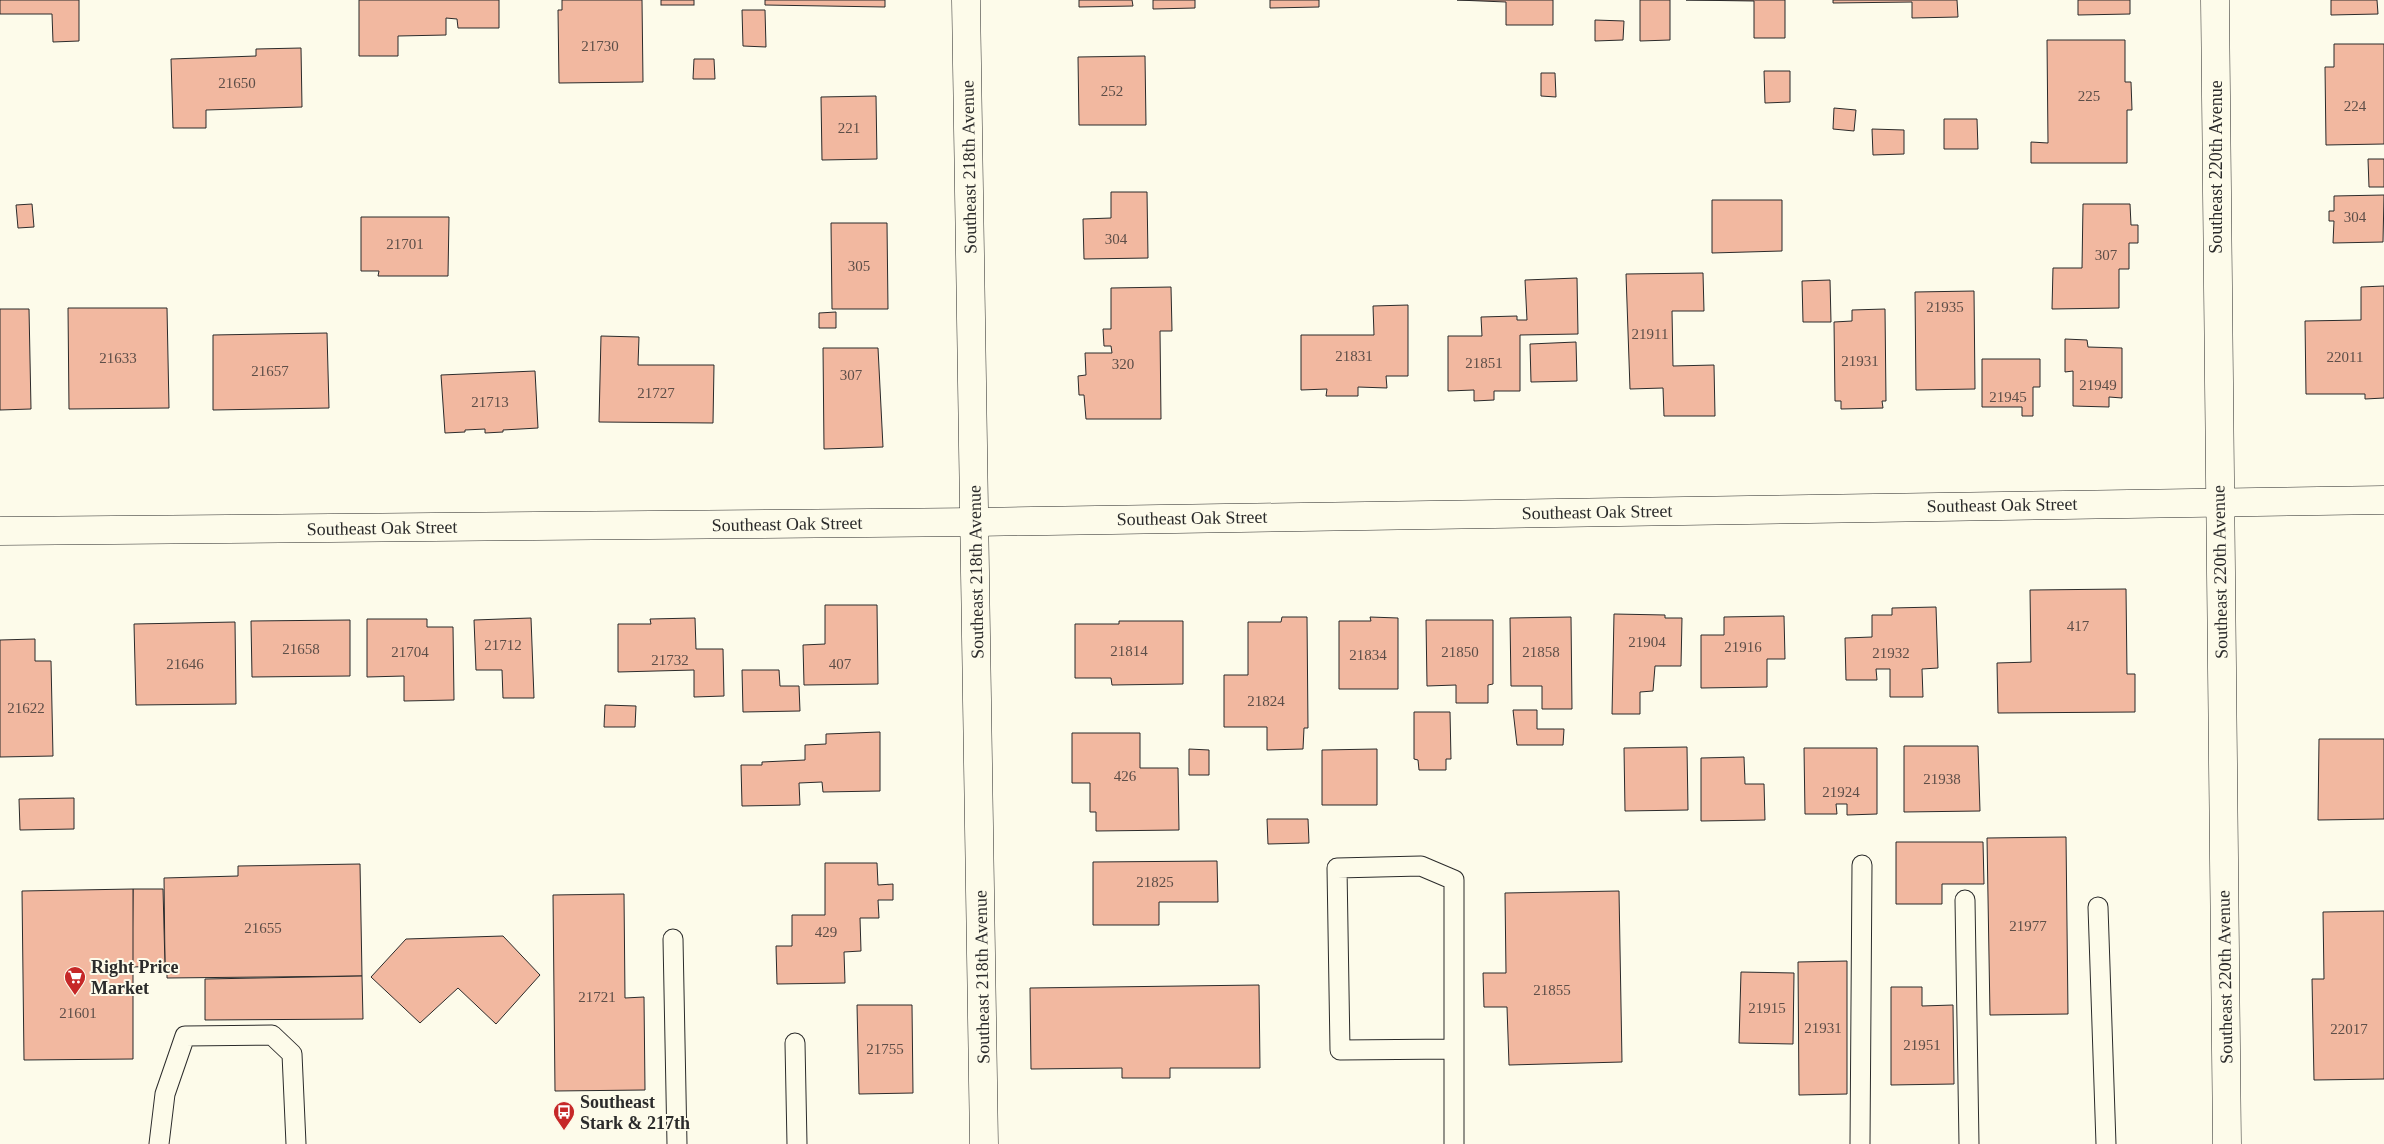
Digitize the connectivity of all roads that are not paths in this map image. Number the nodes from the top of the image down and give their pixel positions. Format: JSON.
{"nodes":[{"id":1,"x":966,"y":0,"type":"edge"},
{"id":2,"x":2215,"y":0,"type":"edge"},
{"id":3,"x":2384,"y":500,"type":"edge"},
{"id":4,"x":2219,"y":501,"type":"junction"},
{"id":5,"x":976,"y":522,"type":"junction"},
{"id":6,"x":0,"y":531,"type":"edge"},
{"id":7,"x":1862,"y":865,"type":"dead end"},
{"id":8,"x":1965,"y":900,"type":"dead end"},
{"id":9,"x":2098,"y":908,"type":"dead end"},
{"id":10,"x":673,"y":939,"type":"dead end"},
{"id":11,"x":795,"y":1043,"type":"dead end"},
{"id":12,"x":1454,"y":1049,"type":"junction"},
{"id":13,"x":159,"y":1144,"type":"edge"},
{"id":14,"x":296,"y":1144,"type":"edge"},
{"id":15,"x":677,"y":1144,"type":"edge"},
{"id":16,"x":797,"y":1144,"type":"edge"},
{"id":17,"x":984,"y":1144,"type":"edge"},
{"id":18,"x":1454,"y":1144,"type":"edge"},
{"id":19,"x":1860,"y":1144,"type":"edge"},
{"id":20,"x":1969,"y":1144,"type":"edge"},
{"id":21,"x":2106,"y":1144,"type":"edge"},
{"id":22,"x":2226,"y":1144,"type":"edge"}],
"edges":[{"from":1,"to":5,"type":"street","name":"Southeast 218th Avenue"},
{"from":2,"to":4,"type":"street","name":"Southeast 220th Avenue"},
{"from":3,"to":4,"type":"street","name":"Southeast Oak Street"},
{"from":4,"to":5,"type":"street","name":"Southeast Oak Street"},
{"from":4,"to":22,"type":"street","name":"Southeast 220th Avenue"},
{"from":5,"to":6,"type":"street","name":"Southeast Oak Street"},
{"from":5,"to":17,"type":"street","name":"Southeast 218th Avenue"},
{"from":7,"to":19,"type":"lane"},
{"from":8,"to":20,"type":"lane"},
{"from":9,"to":21,"type":"lane"},
{"from":10,"to":15,"type":"lane"},
{"from":11,"to":16,"type":"lane"},
{"from":12,"to":12,"type":"lane"},
{"from":12,"to":18,"type":"lane"},
{"from":13,"to":14,"type":"lane"}]}
